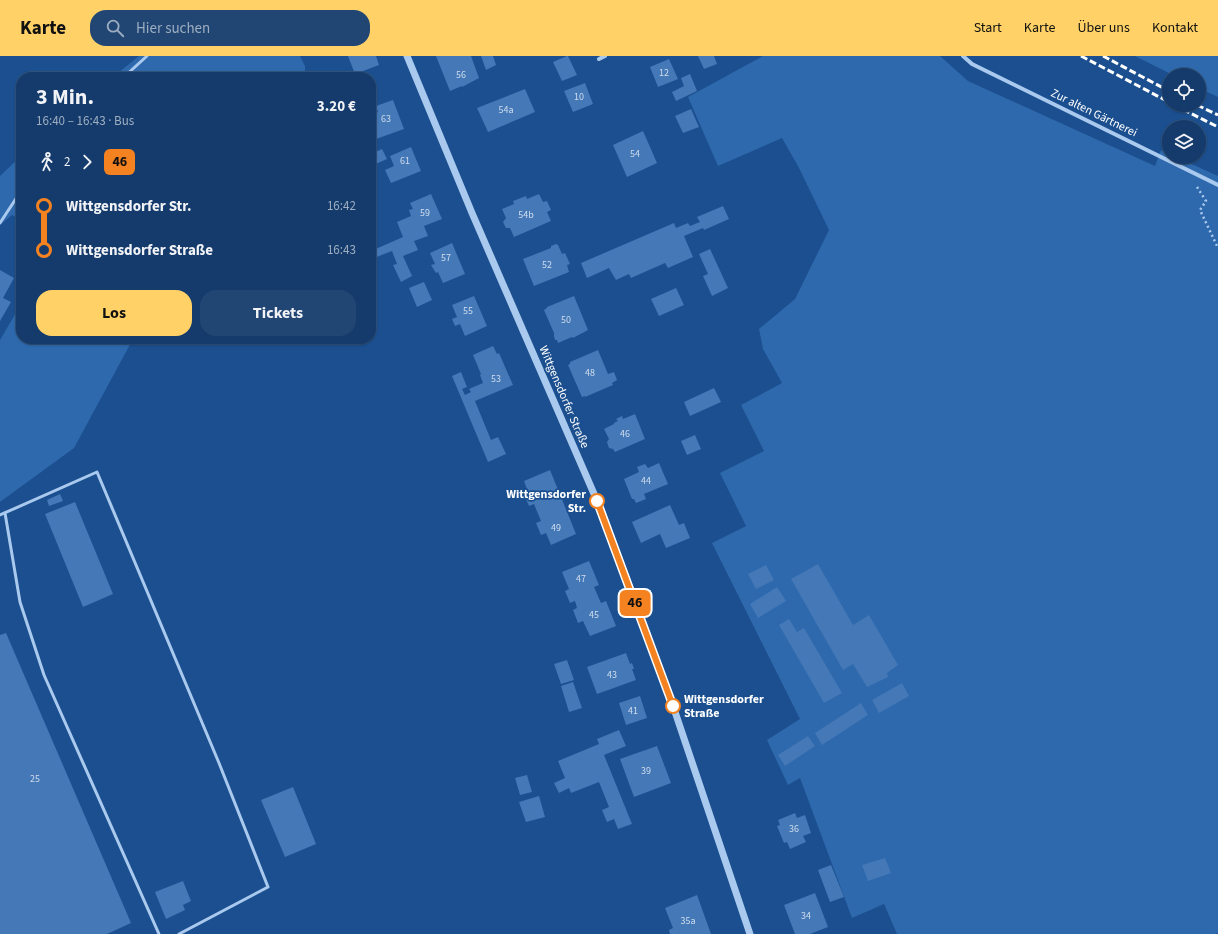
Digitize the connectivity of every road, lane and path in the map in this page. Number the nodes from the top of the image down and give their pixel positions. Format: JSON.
{"nodes":[{"id":1,"x":147,"y":56,"type":"edge"},
{"id":2,"x":407,"y":56,"type":"edge"},
{"id":3,"x":605,"y":56,"type":"edge"},
{"id":4,"x":962,"y":56,"type":"edge"},
{"id":5,"x":599,"y":59,"type":"dead end"},
{"id":6,"x":129,"y":72,"type":"edge"},
{"id":7,"x":1184,"y":169,"type":"junction"},
{"id":8,"x":1218,"y":185,"type":"edge"},
{"id":9,"x":16,"y":199,"type":"edge"},
{"id":10,"x":0,"y":223,"type":"edge"},
{"id":11,"x":1218,"y":248,"type":"edge"},
{"id":12,"x":5,"y":513,"type":"junction"},
{"id":13,"x":0,"y":516,"type":"edge"},
{"id":14,"x":159,"y":934,"type":"edge"},
{"id":15,"x":179,"y":934,"type":"edge"},
{"id":16,"x":750,"y":934,"type":"edge"}],
"edges":[{"from":1,"to":6,"type":"lane"},
{"from":2,"to":16,"type":"street","name":"Wittgensdorfer Straße"},
{"from":3,"to":5,"type":"street"},
{"from":4,"to":7,"type":"street","name":"Zur alten Gärtnerei"},
{"from":7,"to":8,"type":"street","name":"Zur alten Gärtnerei"},
{"from":7,"to":11,"type":"path"},
{"from":9,"to":10,"type":"lane"},
{"from":12,"to":13,"type":"lane"},
{"from":12,"to":14,"type":"lane"},
{"from":12,"to":15,"type":"lane"}]}
